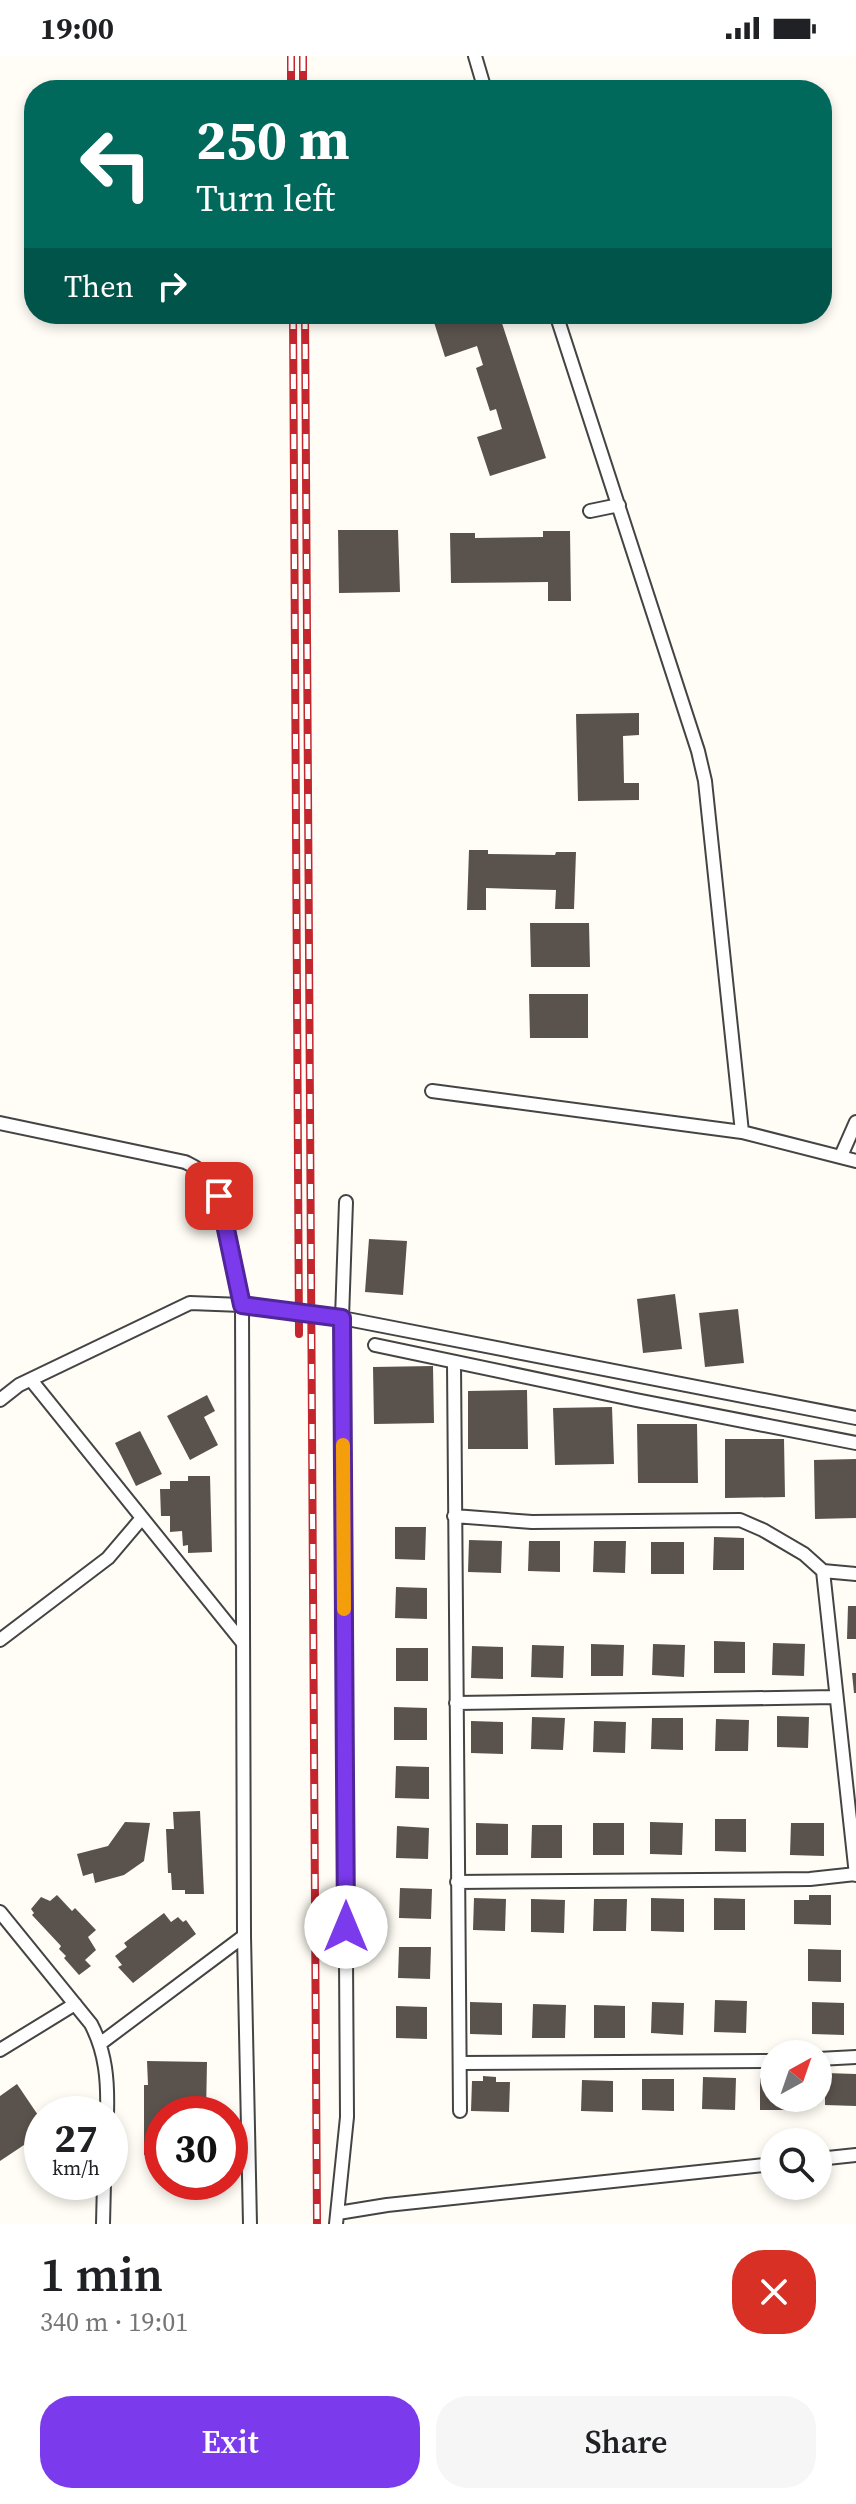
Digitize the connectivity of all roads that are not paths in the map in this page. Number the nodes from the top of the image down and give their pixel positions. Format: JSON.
{"nodes":[{"id":1,"x":475,"y":56,"type":"edge"},
{"id":2,"x":482,"y":80,"type":"edge"},
{"id":3,"x":559,"y":324,"type":"edge"},
{"id":4,"x":619,"y":505,"type":"junction"},
{"id":5,"x":590,"y":511,"type":"dead end"},
{"id":6,"x":432,"y":1091,"type":"dead end"},
{"id":7,"x":856,"y":1122,"type":"edge"},
{"id":8,"x":0,"y":1123,"type":"edge"},
{"id":9,"x":742,"y":1132,"type":"junction"},
{"id":10,"x":841,"y":1156,"type":"junction"},
{"id":11,"x":856,"y":1161,"type":"edge"},
{"id":12,"x":346,"y":1202,"type":"dead end"},
{"id":13,"x":242,"y":1305,"type":"junction"},
{"id":14,"x":342,"y":1318,"type":"junction"},
{"id":15,"x":375,"y":1345,"type":"dead end"},
{"id":16,"x":454,"y":1363,"type":"junction"},
{"id":17,"x":31,"y":1380,"type":"junction"},
{"id":18,"x":0,"y":1400,"type":"edge"},
{"id":19,"x":856,"y":1418,"type":"edge"},
{"id":20,"x":856,"y":1443,"type":"edge"},
{"id":21,"x":454,"y":1516,"type":"junction"},
{"id":22,"x":142,"y":1518,"type":"junction"},
{"id":23,"x":823,"y":1571,"type":"junction"},
{"id":24,"x":856,"y":1574,"type":"edge"},
{"id":25,"x":0,"y":1640,"type":"edge"},
{"id":26,"x":243,"y":1643,"type":"junction"},
{"id":27,"x":835,"y":1697,"type":"junction"},
{"id":28,"x":456,"y":1703,"type":"junction"},
{"id":29,"x":856,"y":1874,"type":"edge"},
{"id":30,"x":457,"y":1882,"type":"junction"},
{"id":31,"x":0,"y":1912,"type":"edge"},
{"id":32,"x":244,"y":1936,"type":"junction"},
{"id":33,"x":75,"y":2004,"type":"junction"},
{"id":34,"x":101,"y":2043,"type":"junction"},
{"id":35,"x":0,"y":2050,"type":"edge"},
{"id":36,"x":856,"y":2057,"type":"edge"},
{"id":37,"x":832,"y":2058,"type":"edge"},
{"id":38,"x":760,"y":2061,"type":"edge"},
{"id":39,"x":461,"y":2063,"type":"junction"},
{"id":40,"x":108,"y":2096,"type":"edge"},
{"id":41,"x":460,"y":2111,"type":"dead end"},
{"id":42,"x":856,"y":2155,"type":"edge"},
{"id":43,"x":832,"y":2158,"type":"edge"},
{"id":44,"x":760,"y":2165,"type":"edge"},
{"id":45,"x":104,"y":2200,"type":"edge"},
{"id":46,"x":337,"y":2219,"type":"edge"},
{"id":47,"x":103,"y":2224,"type":"edge"},
{"id":48,"x":250,"y":2224,"type":"edge"}],
"edges":[{"from":1,"to":2,"type":"street"},
{"from":3,"to":4,"type":"street"},
{"from":4,"to":5,"type":"street"},
{"from":4,"to":9,"type":"street"},
{"from":6,"to":9,"type":"street"},
{"from":7,"to":10,"type":"street"},
{"from":8,"to":13,"type":"street"},
{"from":9,"to":10,"type":"street"},
{"from":10,"to":11,"type":"street"},
{"from":12,"to":14,"type":"street"},
{"from":13,"to":14,"type":"street"},
{"from":13,"to":17,"type":"street"},
{"from":13,"to":26,"type":"street"},
{"from":14,"to":19,"type":"street"},
{"from":14,"to":46,"type":"street"},
{"from":15,"to":16,"type":"street"},
{"from":16,"to":20,"type":"street"},
{"from":16,"to":21,"type":"street"},
{"from":17,"to":18,"type":"street"},
{"from":17,"to":22,"type":"street"},
{"from":21,"to":23,"type":"street"},
{"from":21,"to":28,"type":"street"},
{"from":22,"to":25,"type":"street"},
{"from":22,"to":26,"type":"street"},
{"from":23,"to":24,"type":"street"},
{"from":23,"to":27,"type":"street"},
{"from":26,"to":32,"type":"street"},
{"from":27,"to":28,"type":"street"},
{"from":27,"to":29,"type":"street"},
{"from":28,"to":30,"type":"street"},
{"from":29,"to":30,"type":"street"},
{"from":30,"to":39,"type":"street"},
{"from":31,"to":33,"type":"street"},
{"from":32,"to":34,"type":"street"},
{"from":32,"to":48,"type":"street"},
{"from":33,"to":34,"type":"street"},
{"from":33,"to":35,"type":"street"},
{"from":34,"to":40,"type":"street"},
{"from":36,"to":37,"type":"street"},
{"from":38,"to":39,"type":"street"},
{"from":39,"to":41,"type":"street"},
{"from":42,"to":43,"type":"street"},
{"from":44,"to":46,"type":"street"},
{"from":45,"to":47,"type":"street"}]}
